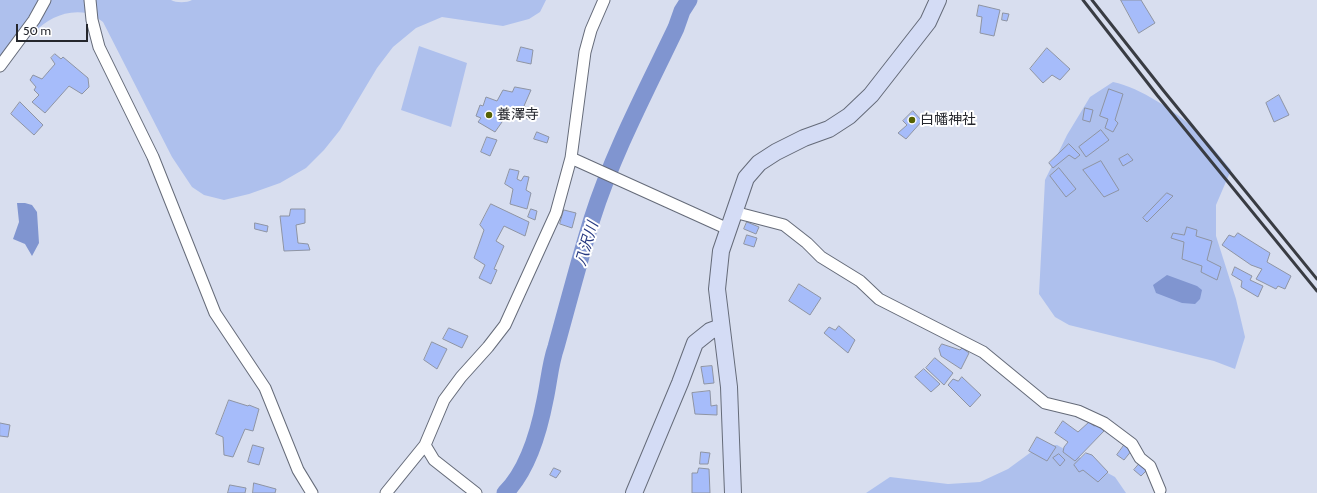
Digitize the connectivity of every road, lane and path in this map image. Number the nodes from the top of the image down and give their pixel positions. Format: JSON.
{"nodes":[{"id":1,"x":45,"y":0,"type":"edge"},
{"id":2,"x":90,"y":0,"type":"edge"},
{"id":3,"x":604,"y":0,"type":"edge"},
{"id":4,"x":938,"y":0,"type":"edge"},
{"id":5,"x":0,"y":66,"type":"edge"},
{"id":6,"x":571,"y":158,"type":"junction"},
{"id":7,"x":734,"y":212,"type":"junction"},
{"id":8,"x":728,"y":229,"type":"junction"},
{"id":9,"x":721,"y":327,"type":"junction"},
{"id":10,"x":425,"y":445,"type":"junction"},
{"id":11,"x":1160,"y":490,"type":"dead end"},
{"id":12,"x":312,"y":493,"type":"edge"},
{"id":13,"x":386,"y":493,"type":"edge"},
{"id":14,"x":476,"y":493,"type":"edge"},
{"id":15,"x":634,"y":493,"type":"edge"},
{"id":16,"x":733,"y":493,"type":"edge"}],
"edges":[{"from":1,"to":5,"type":"street"},
{"from":2,"to":12,"type":"street"},
{"from":3,"to":6,"type":"street"},
{"from":4,"to":7,"type":"street"},
{"from":6,"to":8,"type":"street"},
{"from":6,"to":10,"type":"street"},
{"from":7,"to":8,"type":"street"},
{"from":7,"to":11,"type":"street"},
{"from":8,"to":9,"type":"street"},
{"from":9,"to":15,"type":"street"},
{"from":9,"to":16,"type":"street"},
{"from":10,"to":13,"type":"street"},
{"from":10,"to":14,"type":"street"}]}
